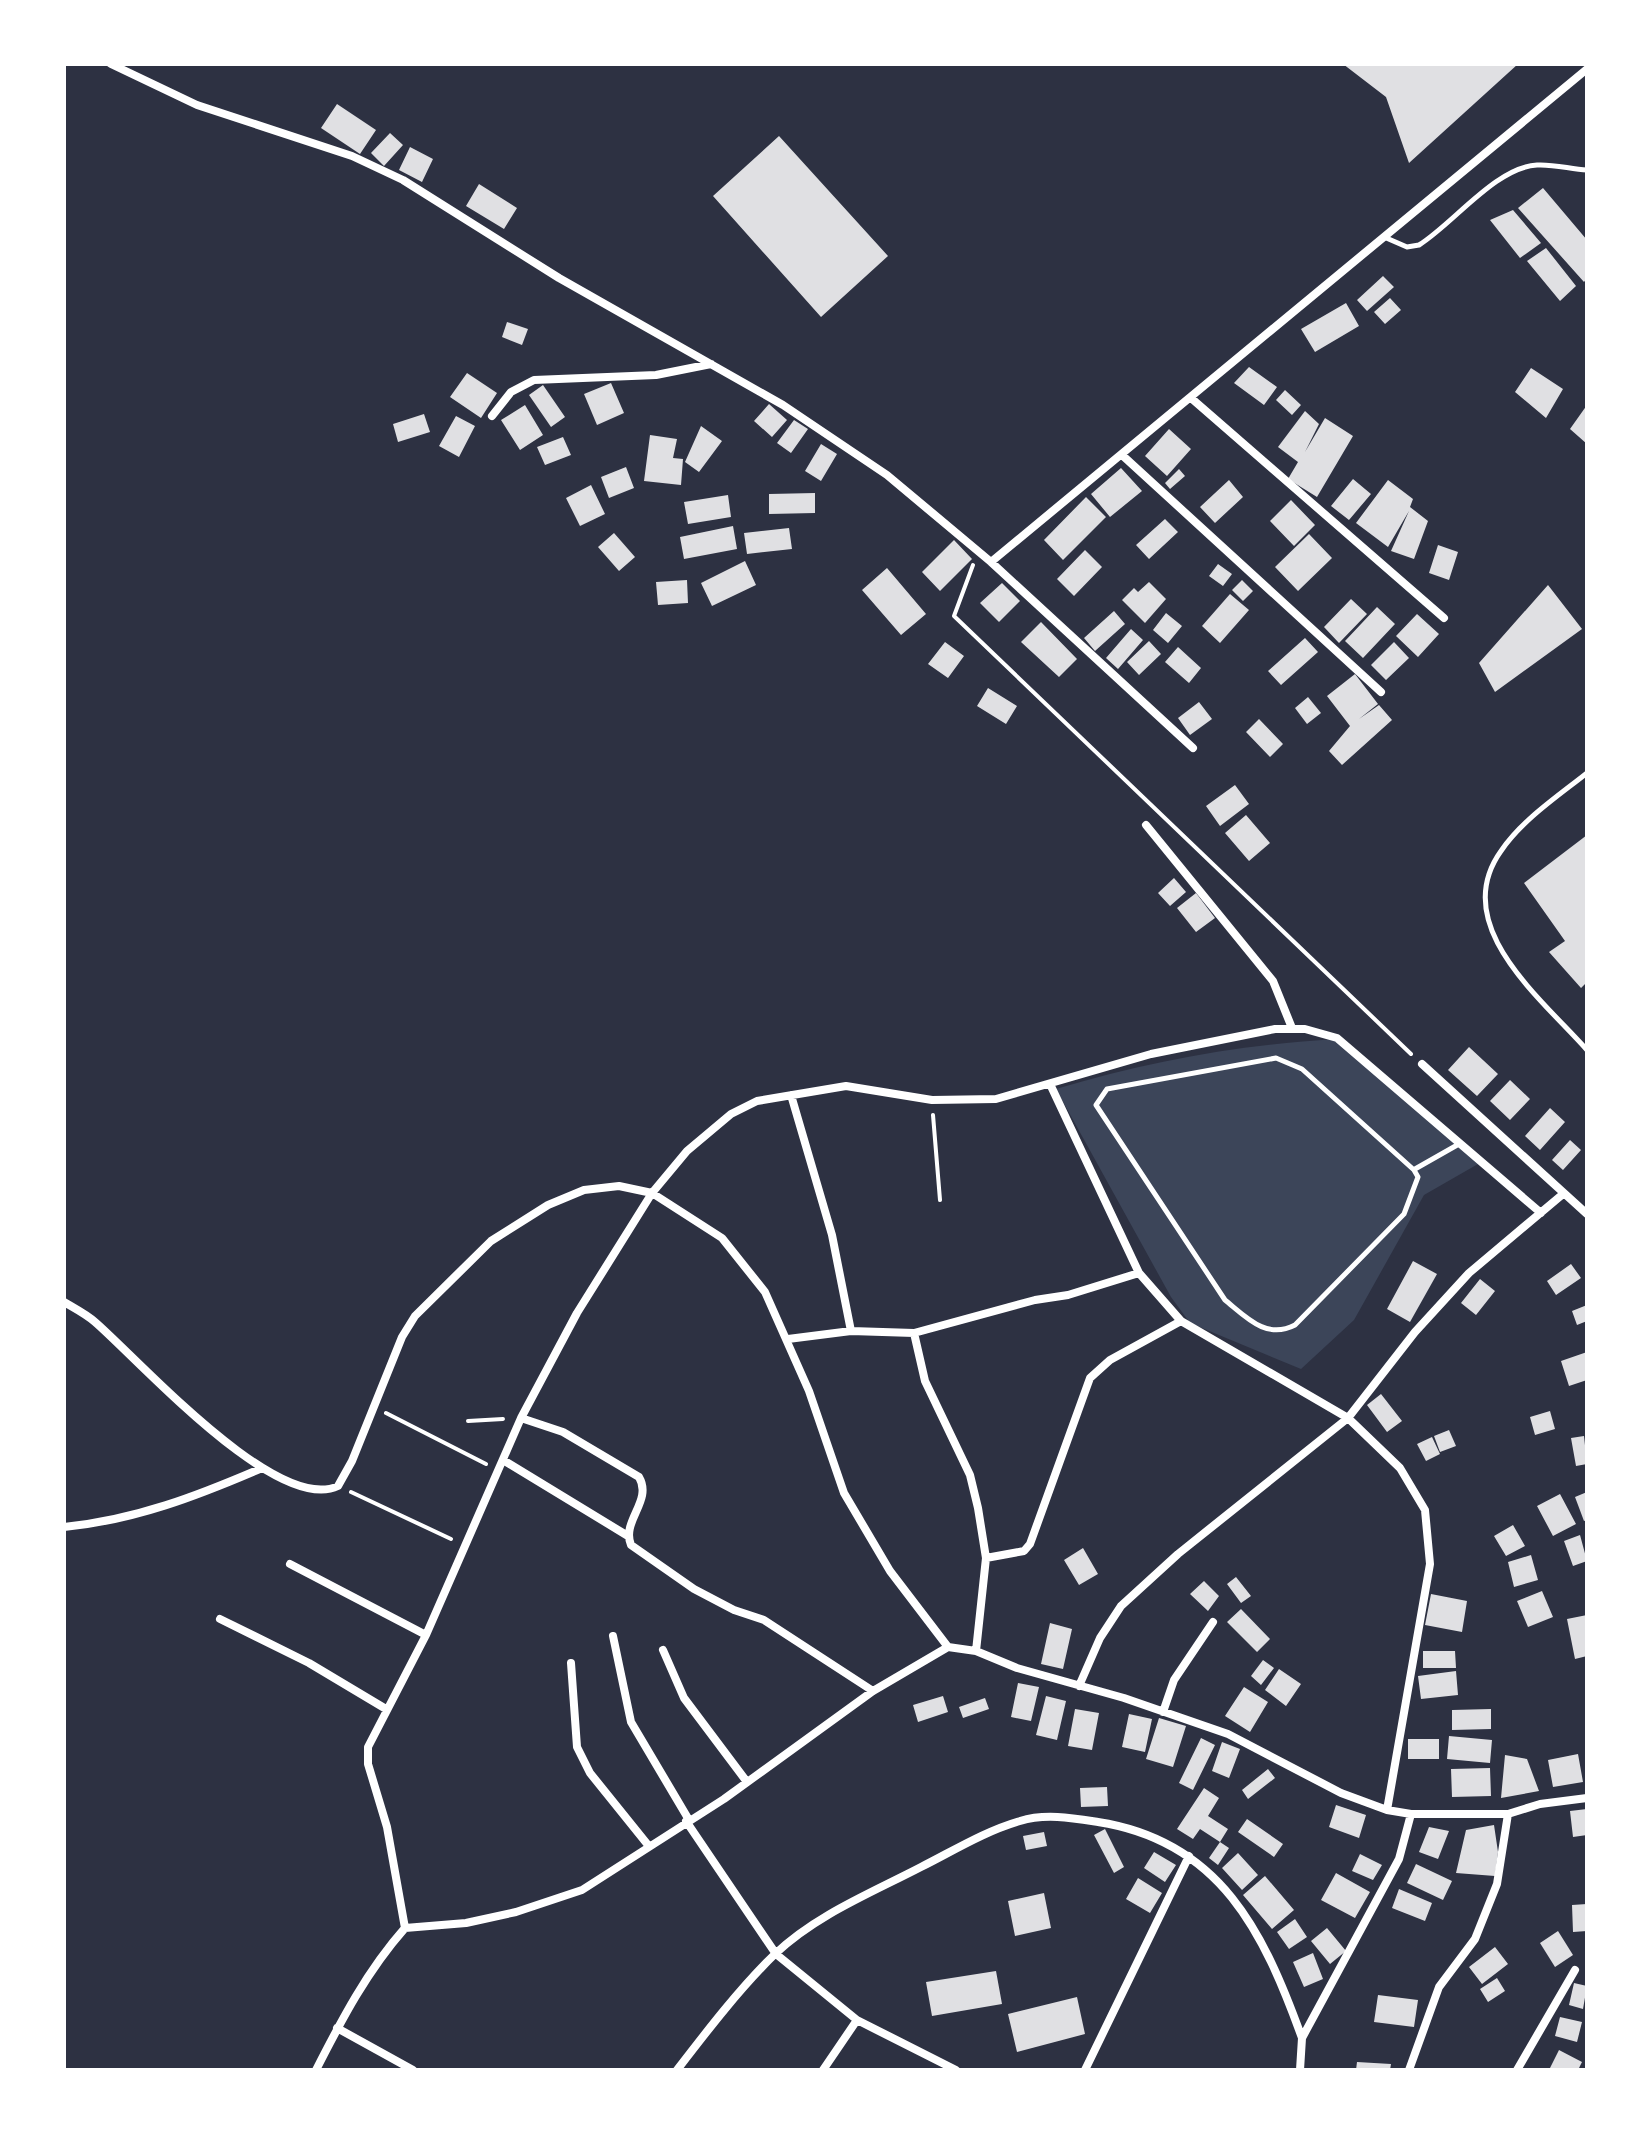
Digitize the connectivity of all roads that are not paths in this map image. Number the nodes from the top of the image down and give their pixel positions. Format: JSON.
{"nodes":[{"id":1,"x":111,"y":64,"type":"edge"},
{"id":2,"x":1587,"y":69,"type":"edge"},
{"id":3,"x":1587,"y":170,"type":"edge"},
{"id":4,"x":1383,"y":237,"type":"junction"},
{"id":5,"x":712,"y":364,"type":"junction"},
{"id":6,"x":1191,"y":398,"type":"junction"},
{"id":7,"x":492,"y":416,"type":"dead end"},
{"id":8,"x":1122,"y":455,"type":"junction"},
{"id":9,"x":991,"y":562,"type":"junction"},
{"id":10,"x":1444,"y":618,"type":"dead end"},
{"id":11,"x":1381,"y":692,"type":"dead end"},
{"id":12,"x":1193,"y":748,"type":"dead end"},
{"id":13,"x":1587,"y":773,"type":"edge"},
{"id":14,"x":1146,"y":825,"type":"dead end"},
{"id":15,"x":1292,"y":1028,"type":"junction"},
{"id":16,"x":1587,"y":1050,"type":"edge"},
{"id":17,"x":1422,"y":1064,"type":"road end"},
{"id":18,"x":1050,"y":1084,"type":"junction"},
{"id":19,"x":791,"y":1095,"type":"junction"},
{"id":20,"x":1459,"y":1144,"type":"junction"},
{"id":21,"x":1414,"y":1170,"type":"junction"},
{"id":22,"x":652,"y":1193,"type":"junction"},
{"id":23,"x":1563,"y":1194,"type":"junction"},
{"id":24,"x":1541,"y":1213,"type":"junction"},
{"id":25,"x":1587,"y":1214,"type":"edge"},
{"id":26,"x":1139,"y":1273,"type":"junction"},
{"id":27,"x":64,"y":1302,"type":"edge"},
{"id":28,"x":1181,"y":1321,"type":"junction"},
{"id":29,"x":851,"y":1331,"type":"junction"},
{"id":30,"x":914,"y":1333,"type":"junction"},
{"id":31,"x":788,"y":1339,"type":"junction"},
{"id":32,"x":521,"y":1418,"type":"junction"},
{"id":33,"x":1348,"y":1418,"type":"junction"},
{"id":34,"x":503,"y":1460,"type":"junction"},
{"id":35,"x":262,"y":1468,"type":"junction"},
{"id":36,"x":64,"y":1527,"type":"edge"},
{"id":37,"x":628,"y":1536,"type":"junction"},
{"id":38,"x":986,"y":1558,"type":"junction"},
{"id":39,"x":290,"y":1564,"type":"dead end"},
{"id":40,"x":220,"y":1619,"type":"dead end"},
{"id":41,"x":1213,"y":1622,"type":"dead end"},
{"id":42,"x":426,"y":1635,"type":"junction"},
{"id":43,"x":613,"y":1636,"type":"dead end"},
{"id":44,"x":948,"y":1647,"type":"junction"},
{"id":45,"x":663,"y":1650,"type":"dead end"},
{"id":46,"x":976,"y":1651,"type":"junction"},
{"id":47,"x":571,"y":1663,"type":"dead end"},
{"id":48,"x":1079,"y":1686,"type":"junction"},
{"id":49,"x":873,"y":1691,"type":"junction"},
{"id":50,"x":386,"y":1709,"type":"junction"},
{"id":51,"x":1163,"y":1712,"type":"junction"},
{"id":52,"x":747,"y":1782,"type":"junction"},
{"id":53,"x":1587,"y":1798,"type":"edge"},
{"id":54,"x":1387,"y":1810,"type":"junction"},
{"id":55,"x":1411,"y":1814,"type":"junction"},
{"id":56,"x":1508,"y":1814,"type":"junction"},
{"id":57,"x":687,"y":1820,"type":"junction"},
{"id":58,"x":648,"y":1845,"type":"junction"},
{"id":59,"x":1189,"y":1856,"type":"junction"},
{"id":60,"x":405,"y":1928,"type":"junction"},
{"id":61,"x":776,"y":1954,"type":"junction"},
{"id":62,"x":1575,"y":1970,"type":"dead end"},
{"id":63,"x":857,"y":2020,"type":"junction"},
{"id":64,"x":337,"y":2028,"type":"junction"},
{"id":65,"x":1302,"y":2038,"type":"junction"},
{"id":66,"x":316,"y":2070,"type":"edge"},
{"id":67,"x":413,"y":2070,"type":"edge"},
{"id":68,"x":677,"y":2070,"type":"edge"},
{"id":69,"x":823,"y":2070,"type":"edge"},
{"id":70,"x":956,"y":2070,"type":"edge"},
{"id":71,"x":1085,"y":2070,"type":"edge"},
{"id":72,"x":1300,"y":2070,"type":"edge"},
{"id":73,"x":1409,"y":2070,"type":"edge"},
{"id":74,"x":1517,"y":2070,"type":"edge"}],
"edges":[{"from":1,"to":5,"type":"street"},
{"from":2,"to":4,"type":"street"},
{"from":3,"to":4,"type":"lane"},
{"from":4,"to":6,"type":"street"},
{"from":5,"to":7,"type":"street"},
{"from":5,"to":9,"type":"street"},
{"from":6,"to":8,"type":"street"},
{"from":6,"to":10,"type":"street"},
{"from":8,"to":9,"type":"street"},
{"from":8,"to":11,"type":"street"},
{"from":9,"to":12,"type":"street"},
{"from":13,"to":16,"type":"lane"},
{"from":14,"to":15,"type":"street"},
{"from":15,"to":18,"type":"street"},
{"from":15,"to":20,"type":"street"},
{"from":17,"to":23,"type":"street"},
{"from":18,"to":19,"type":"street"},
{"from":18,"to":26,"type":"street"},
{"from":19,"to":22,"type":"street"},
{"from":19,"to":29,"type":"street"},
{"from":20,"to":21,"type":"lane"},
{"from":20,"to":24,"type":"street"},
{"from":21,"to":21,"type":"lane"},
{"from":22,"to":31,"type":"street"},
{"from":22,"to":32,"type":"street"},
{"from":22,"to":35,"type":"street"},
{"from":23,"to":24,"type":"street"},
{"from":23,"to":25,"type":"street"},
{"from":24,"to":33,"type":"street"},
{"from":26,"to":28,"type":"street"},
{"from":26,"to":30,"type":"street"},
{"from":27,"to":35,"type":"street"},
{"from":28,"to":33,"type":"street"},
{"from":28,"to":38,"type":"street"},
{"from":29,"to":30,"type":"street"},
{"from":29,"to":31,"type":"street"},
{"from":30,"to":38,"type":"street"},
{"from":31,"to":44,"type":"street"},
{"from":32,"to":34,"type":"street"},
{"from":32,"to":37,"type":"street"},
{"from":33,"to":48,"type":"street"},
{"from":33,"to":54,"type":"street"},
{"from":34,"to":37,"type":"street"},
{"from":34,"to":42,"type":"street"},
{"from":35,"to":36,"type":"street"},
{"from":37,"to":49,"type":"street"},
{"from":38,"to":46,"type":"street"},
{"from":39,"to":42,"type":"street"},
{"from":40,"to":50,"type":"street"},
{"from":41,"to":51,"type":"street"},
{"from":42,"to":50,"type":"street"},
{"from":43,"to":57,"type":"street"},
{"from":44,"to":46,"type":"street"},
{"from":44,"to":49,"type":"street"},
{"from":45,"to":52,"type":"street"},
{"from":46,"to":48,"type":"street"},
{"from":47,"to":58,"type":"street"},
{"from":48,"to":51,"type":"street"},
{"from":49,"to":52,"type":"street"},
{"from":50,"to":60,"type":"street"},
{"from":51,"to":54,"type":"street"},
{"from":52,"to":57,"type":"street"},
{"from":53,"to":56,"type":"street"},
{"from":54,"to":55,"type":"street"},
{"from":55,"to":56,"type":"street"},
{"from":55,"to":65,"type":"street"},
{"from":56,"to":73,"type":"street"},
{"from":57,"to":58,"type":"street"},
{"from":57,"to":61,"type":"street"},
{"from":58,"to":60,"type":"street"},
{"from":59,"to":61,"type":"street"},
{"from":59,"to":65,"type":"street"},
{"from":59,"to":71,"type":"street"},
{"from":60,"to":64,"type":"street"},
{"from":61,"to":63,"type":"street"},
{"from":61,"to":68,"type":"street"},
{"from":62,"to":74,"type":"street"},
{"from":63,"to":69,"type":"street"},
{"from":63,"to":70,"type":"street"},
{"from":64,"to":66,"type":"street"},
{"from":64,"to":67,"type":"street"},
{"from":65,"to":72,"type":"street"}]}
